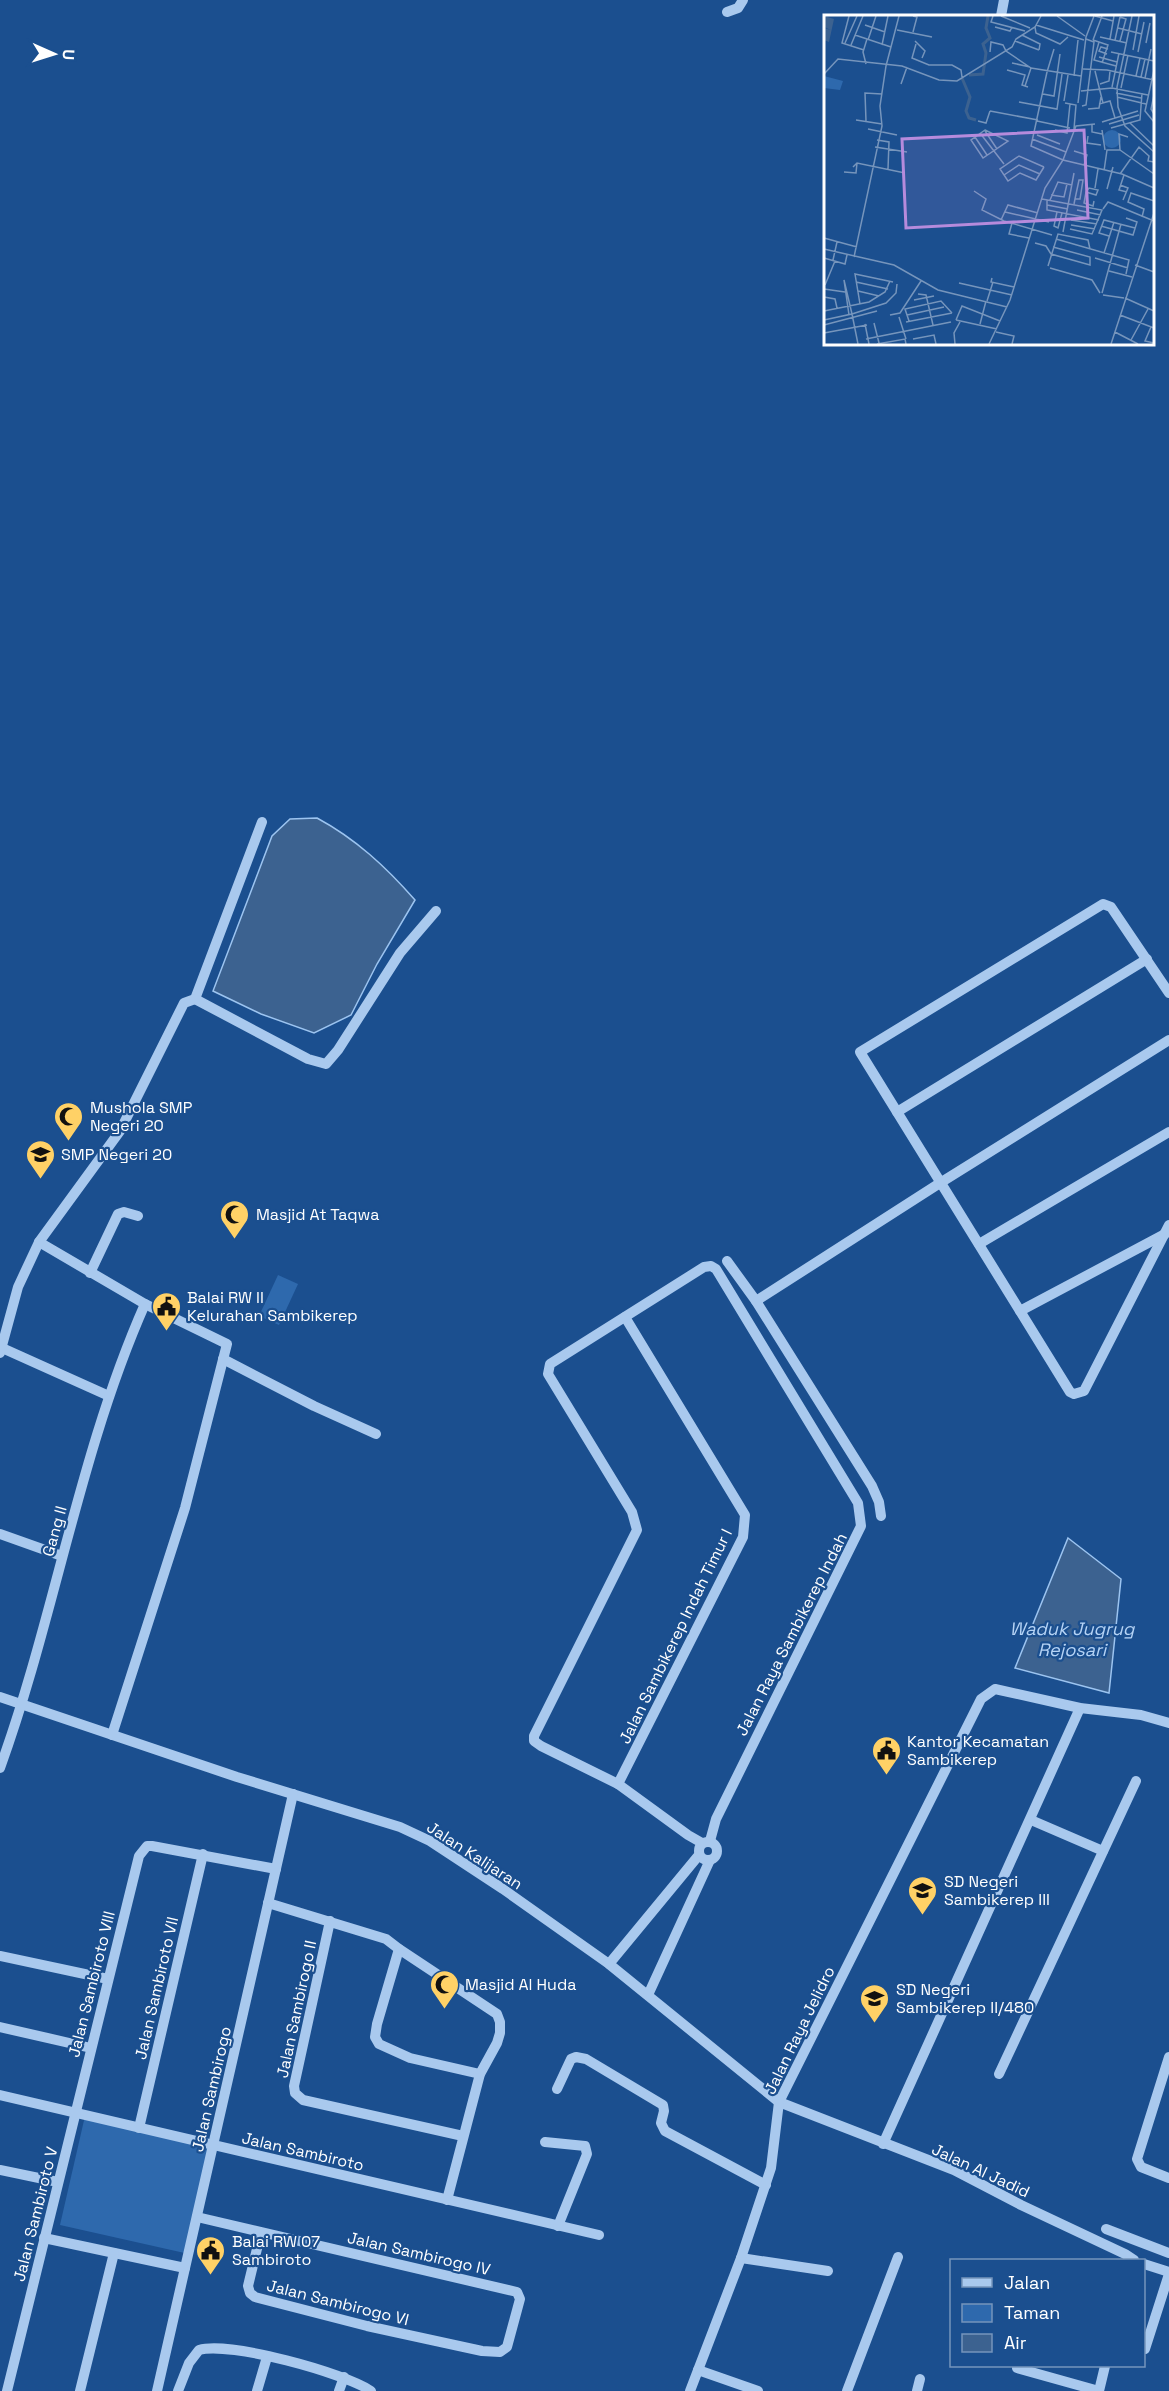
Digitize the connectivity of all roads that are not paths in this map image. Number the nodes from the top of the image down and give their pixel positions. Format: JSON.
{"nodes":[{"id":1,"x":742,"y":0,"type":"edge"},
{"id":2,"x":1004,"y":0,"type":"edge"},
{"id":3,"x":727,"y":12,"type":"dead end"},
{"id":4,"x":1001,"y":15,"type":"edge"},
{"id":5,"x":262,"y":822,"type":"dead end"},
{"id":6,"x":436,"y":911,"type":"dead end"},
{"id":7,"x":1147,"y":959,"type":"junction"},
{"id":8,"x":1169,"y":993,"type":"edge"},
{"id":9,"x":195,"y":999,"type":"junction"},
{"id":10,"x":1169,"y":1040,"type":"edge"},
{"id":11,"x":897,"y":1112,"type":"junction"},
{"id":12,"x":1169,"y":1132,"type":"edge"},
{"id":13,"x":940,"y":1182,"type":"junction"},
{"id":14,"x":138,"y":1216,"type":"dead end"},
{"id":15,"x":1167,"y":1229,"type":"edge"},
{"id":16,"x":39,"y":1242,"type":"junction"},
{"id":17,"x":979,"y":1244,"type":"junction"},
{"id":18,"x":728,"y":1261,"type":"dead end"},
{"id":19,"x":90,"y":1273,"type":"junction"},
{"id":20,"x":756,"y":1301,"type":"junction"},
{"id":21,"x":145,"y":1304,"type":"junction"},
{"id":22,"x":1020,"y":1311,"type":"junction"},
{"id":23,"x":625,"y":1317,"type":"junction"},
{"id":24,"x":0,"y":1349,"type":"edge"},
{"id":25,"x":223,"y":1359,"type":"junction"},
{"id":26,"x":109,"y":1396,"type":"junction"},
{"id":27,"x":820,"y":1401,"type":"junction"},
{"id":28,"x":802,"y":1411,"type":"junction"},
{"id":29,"x":376,"y":1434,"type":"dead end"},
{"id":30,"x":881,"y":1516,"type":"dead end"},
{"id":31,"x":0,"y":1534,"type":"edge"},
{"id":32,"x":62,"y":1556,"type":"junction"},
{"id":33,"x":0,"y":1697,"type":"edge"},
{"id":34,"x":23,"y":1705,"type":"junction"},
{"id":35,"x":1080,"y":1708,"type":"junction"},
{"id":36,"x":1169,"y":1723,"type":"edge"},
{"id":37,"x":112,"y":1735,"type":"junction"},
{"id":38,"x":0,"y":1768,"type":"edge"},
{"id":39,"x":1136,"y":1781,"type":"dead end"},
{"id":40,"x":618,"y":1784,"type":"junction"},
{"id":41,"x":293,"y":1794,"type":"junction"},
{"id":42,"x":1031,"y":1820,"type":"junction"},
{"id":43,"x":706,"y":1842,"type":"junction"},
{"id":44,"x":1103,"y":1851,"type":"junction"},
{"id":45,"x":202,"y":1854,"type":"junction"},
{"id":46,"x":699,"y":1855,"type":"junction"},
{"id":47,"x":710,"y":1860,"type":"junction"},
{"id":48,"x":276,"y":1869,"type":"junction"},
{"id":49,"x":268,"y":1903,"type":"junction"},
{"id":50,"x":330,"y":1922,"type":"junction"},
{"id":51,"x":399,"y":1949,"type":"junction"},
{"id":52,"x":0,"y":1956,"type":"edge"},
{"id":53,"x":609,"y":1964,"type":"junction"},
{"id":54,"x":108,"y":1979,"type":"junction"},
{"id":55,"x":648,"y":1995,"type":"junction"},
{"id":56,"x":0,"y":2027,"type":"edge"},
{"id":57,"x":91,"y":2048,"type":"junction"},
{"id":58,"x":1169,"y":2057,"type":"edge"},
{"id":59,"x":480,"y":2074,"type":"junction"},
{"id":60,"x":999,"y":2074,"type":"dead end"},
{"id":61,"x":557,"y":2089,"type":"dead end"},
{"id":62,"x":0,"y":2095,"type":"edge"},
{"id":63,"x":779,"y":2102,"type":"junction"},
{"id":64,"x":75,"y":2113,"type":"junction"},
{"id":65,"x":139,"y":2128,"type":"junction"},
{"id":66,"x":463,"y":2136,"type":"junction"},
{"id":67,"x":545,"y":2142,"type":"dead end"},
{"id":68,"x":883,"y":2144,"type":"junction"},
{"id":69,"x":213,"y":2146,"type":"junction"},
{"id":70,"x":0,"y":2170,"type":"edge"},
{"id":71,"x":1169,"y":2178,"type":"edge"},
{"id":72,"x":58,"y":2182,"type":"junction"},
{"id":73,"x":766,"y":2185,"type":"junction"},
{"id":74,"x":447,"y":2200,"type":"junction"},
{"id":75,"x":197,"y":2217,"type":"junction"},
{"id":76,"x":558,"y":2226,"type":"junction"},
{"id":77,"x":1106,"y":2229,"type":"dead end"},
{"id":78,"x":261,"y":2232,"type":"junction"},
{"id":79,"x":599,"y":2235,"type":"dead end"},
{"id":80,"x":44,"y":2238,"type":"junction"},
{"id":81,"x":114,"y":2253,"type":"junction"},
{"id":82,"x":1169,"y":2253,"type":"edge"},
{"id":83,"x":898,"y":2257,"type":"dead end"},
{"id":84,"x":741,"y":2258,"type":"junction"},
{"id":85,"x":1132,"y":2259,"type":"edge"},
{"id":86,"x":1145,"y":2265,"type":"edge"},
{"id":87,"x":185,"y":2268,"type":"junction"},
{"id":88,"x":828,"y":2271,"type":"dead end"},
{"id":89,"x":1169,"y":2273,"type":"edge"},
{"id":90,"x":1145,"y":2349,"type":"dead end"},
{"id":91,"x":482,"y":2351,"type":"joint"},
{"id":92,"x":267,"y":2357,"type":"junction"},
{"id":93,"x":1106,"y":2367,"type":"edge"},
{"id":94,"x":1017,"y":2368,"type":"dead end"},
{"id":95,"x":698,"y":2370,"type":"junction"},
{"id":96,"x":344,"y":2377,"type":"junction"},
{"id":97,"x":920,"y":2379,"type":"dead end"},
{"id":98,"x":7,"y":2391,"type":"edge"},
{"id":99,"x":81,"y":2391,"type":"edge"},
{"id":100,"x":157,"y":2391,"type":"edge"},
{"id":101,"x":178,"y":2391,"type":"edge"},
{"id":102,"x":257,"y":2391,"type":"edge"},
{"id":103,"x":339,"y":2391,"type":"edge"},
{"id":104,"x":371,"y":2391,"type":"edge"},
{"id":105,"x":690,"y":2391,"type":"edge"},
{"id":106,"x":758,"y":2391,"type":"edge"},
{"id":107,"x":847,"y":2391,"type":"edge"},
{"id":108,"x":917,"y":2391,"type":"edge"},
{"id":109,"x":1099,"y":2391,"type":"edge"}],
"edges":[{"from":1,"to":3,"type":"street"},
{"from":2,"to":4,"type":"street"},
{"from":5,"to":9,"type":"street"},
{"from":6,"to":9,"type":"street"},
{"from":7,"to":8,"type":"street"},
{"from":7,"to":11,"type":"street"},
{"from":7,"to":11,"type":"street"},
{"from":9,"to":16,"type":"street"},
{"from":10,"to":13,"type":"street"},
{"from":11,"to":13,"type":"street"},
{"from":12,"to":17,"type":"street"},
{"from":13,"to":17,"type":"street"},
{"from":13,"to":20,"type":"street"},
{"from":14,"to":19,"type":"street"},
{"from":15,"to":22,"type":"street"},
{"from":15,"to":22,"type":"street"},
{"from":16,"to":19,"type":"street"},
{"from":16,"to":24,"type":"street"},
{"from":17,"to":22,"type":"street"},
{"from":18,"to":20,"type":"street"},
{"from":19,"to":21,"type":"street"},
{"from":20,"to":27,"type":"street"},
{"from":21,"to":25,"type":"street"},
{"from":21,"to":26,"type":"street","name":"Gang II"},
{"from":23,"to":28,"type":"street","name":"Jalan Raya Sambikerep Indah"},
{"from":23,"to":40,"type":"street","name":"Jalan Sambikerep Indah Timur I"},
{"from":23,"to":40,"type":"street"},
{"from":24,"to":26,"type":"street"},
{"from":25,"to":29,"type":"street"},
{"from":25,"to":37,"type":"street"},
{"from":26,"to":32,"type":"street","name":"Gang II"},
{"from":27,"to":28,"type":"street"},
{"from":27,"to":30,"type":"street"},
{"from":28,"to":43,"type":"street","name":"Jalan Raya Sambikerep Indah"},
{"from":31,"to":32,"type":"street"},
{"from":32,"to":34,"type":"street","name":"Gang II"},
{"from":33,"to":34,"type":"street","name":"Jalan Kalijaran"},
{"from":34,"to":37,"type":"street","name":"Jalan Kalijaran"},
{"from":34,"to":38,"type":"street","name":"Gang II"},
{"from":35,"to":36,"type":"street"},
{"from":35,"to":42,"type":"street"},
{"from":35,"to":63,"type":"street","name":"Jalan Raya Jelidro"},
{"from":37,"to":41,"type":"street","name":"Jalan Kalijaran"},
{"from":39,"to":44,"type":"street"},
{"from":40,"to":43,"type":"street"},
{"from":41,"to":48,"type":"street","name":"Jalan Sambirogo"},
{"from":41,"to":53,"type":"street","name":"Jalan Kalijaran"},
{"from":42,"to":44,"type":"street"},
{"from":42,"to":68,"type":"street"},
{"from":43,"to":46,"type":"street"},
{"from":43,"to":47,"type":"street"},
{"from":44,"to":60,"type":"street"},
{"from":45,"to":48,"type":"street"},
{"from":45,"to":54,"type":"street","name":"Jalan Sambiroto VIII"},
{"from":45,"to":65,"type":"street","name":"Jalan Sambiroto VII"},
{"from":46,"to":47,"type":"street"},
{"from":46,"to":53,"type":"street"},
{"from":47,"to":55,"type":"street"},
{"from":48,"to":49,"type":"street","name":"Jalan Sambirogo"},
{"from":49,"to":50,"type":"street"},
{"from":49,"to":69,"type":"street","name":"Jalan Sambirogo"},
{"from":50,"to":51,"type":"street"},
{"from":50,"to":66,"type":"street","name":"Jalan Sambirogo II"},
{"from":51,"to":59,"type":"street"},
{"from":51,"to":59,"type":"street"},
{"from":52,"to":54,"type":"street"},
{"from":53,"to":55,"type":"street","name":"Jalan Kalijaran"},
{"from":54,"to":57,"type":"street","name":"Jalan Sambiroto VIII"},
{"from":55,"to":63,"type":"street","name":"Jalan Kalijaran"},
{"from":56,"to":57,"type":"street"},
{"from":57,"to":64,"type":"street","name":"Jalan Sambiroto VIII"},
{"from":58,"to":71,"type":"street"},
{"from":59,"to":66,"type":"street"},
{"from":61,"to":73,"type":"street"},
{"from":62,"to":64,"type":"street","name":"Jalan Sambiroto"},
{"from":63,"to":68,"type":"street","name":"Jalan Al Jadid"},
{"from":63,"to":73,"type":"street","name":"Jalan Raya Jelidro"},
{"from":64,"to":65,"type":"street","name":"Jalan Sambiroto"},
{"from":64,"to":72,"type":"street","name":"Jalan Sambiroto V"},
{"from":65,"to":69,"type":"street","name":"Jalan Sambiroto"},
{"from":66,"to":74,"type":"street"},
{"from":67,"to":76,"type":"street"},
{"from":68,"to":85,"type":"street","name":"Jalan Al Jadid"},
{"from":69,"to":74,"type":"street","name":"Jalan Sambiroto"},
{"from":69,"to":75,"type":"street","name":"Jalan Sambirogo"},
{"from":70,"to":72,"type":"street"},
{"from":72,"to":80,"type":"street","name":"Jalan Sambiroto V"},
{"from":73,"to":84,"type":"street","name":"Jalan Raya Jelidro"},
{"from":74,"to":76,"type":"street","name":"Jalan Sambiroto"},
{"from":75,"to":78,"type":"street","name":"Jalan Sambirogo IV"},
{"from":75,"to":87,"type":"street","name":"Jalan Sambirogo"},
{"from":76,"to":79,"type":"street","name":"Jalan Sambiroto"},
{"from":77,"to":82,"type":"street"},
{"from":78,"to":91,"type":"street","name":"Jalan Sambirogo VI"},
{"from":78,"to":91,"type":"street","name":"Jalan Sambirogo IV"},
{"from":80,"to":81,"type":"street"},
{"from":80,"to":98,"type":"street","name":"Jalan Sambiroto V"},
{"from":81,"to":87,"type":"street"},
{"from":81,"to":99,"type":"street"},
{"from":83,"to":107,"type":"street"},
{"from":84,"to":88,"type":"street"},
{"from":84,"to":95,"type":"street","name":"Jalan Raya Jelidro"},
{"from":86,"to":89,"type":"street"},
{"from":87,"to":100,"type":"street","name":"Jalan Sambirogo"},
{"from":89,"to":90,"type":"street"},
{"from":92,"to":96,"type":"street"},
{"from":92,"to":101,"type":"street"},
{"from":92,"to":102,"type":"street"},
{"from":93,"to":109,"type":"street"},
{"from":94,"to":109,"type":"street"},
{"from":95,"to":105,"type":"street","name":"Jalan Raya Jelidro"},
{"from":95,"to":106,"type":"street"},
{"from":96,"to":103,"type":"street"},
{"from":96,"to":104,"type":"street"},
{"from":97,"to":108,"type":"street"}]}
